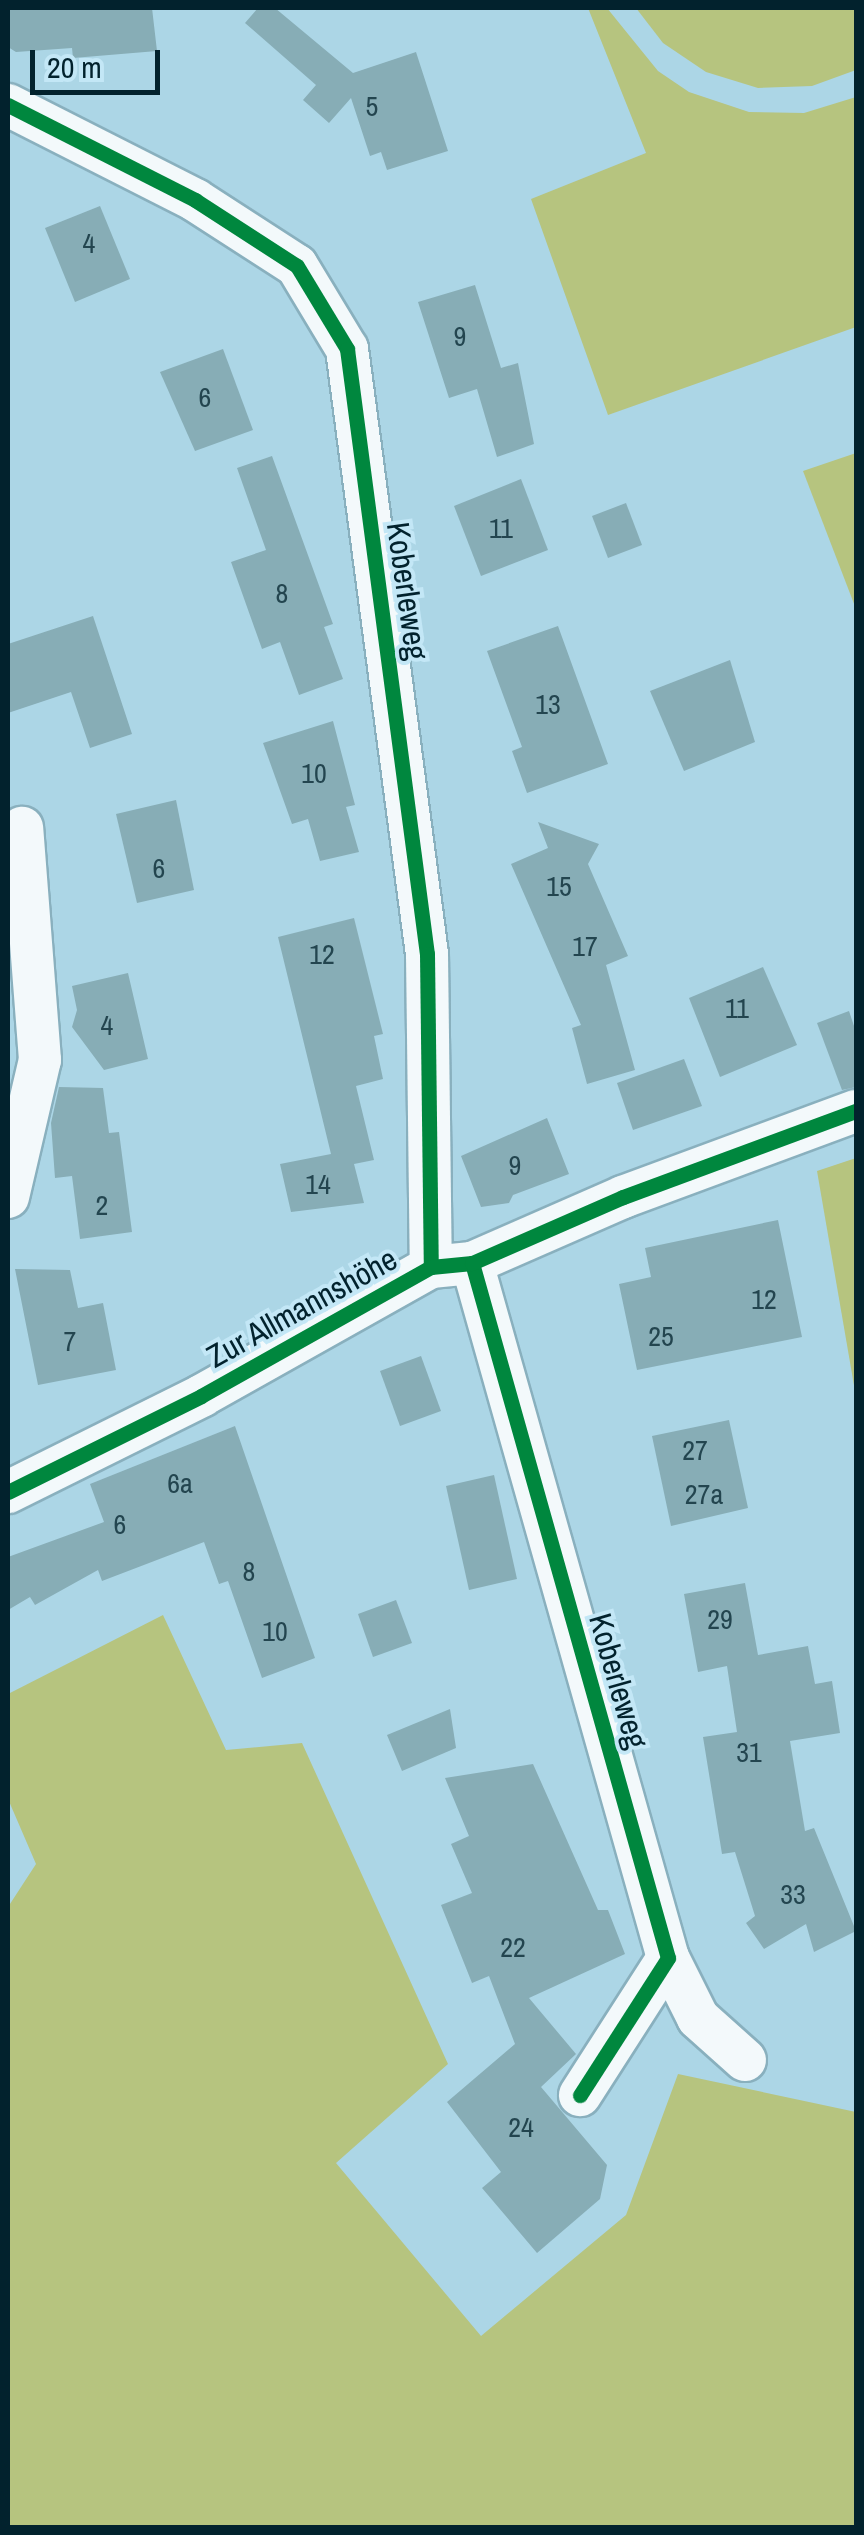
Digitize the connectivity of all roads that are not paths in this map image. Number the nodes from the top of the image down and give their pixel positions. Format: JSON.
{"nodes":[{"id":1,"x":8,"y":105,"type":"edge"},
{"id":2,"x":22,"y":828,"type":"dead end"},
{"id":3,"x":856,"y":1111,"type":"edge"},
{"id":4,"x":8,"y":1196,"type":"edge"},
{"id":5,"x":451,"y":1265,"type":"junction"},
{"id":6,"x":8,"y":1492,"type":"edge"},
{"id":7,"x":668,"y":1958,"type":"junction"},
{"id":8,"x":745,"y":2060,"type":"dead end"},
{"id":9,"x":580,"y":2095,"type":"dead end"}],
"edges":[{"from":1,"to":5,"type":"street","name":"Koberleweg"},
{"from":2,"to":4,"type":"street"},
{"from":3,"to":5,"type":"street","name":"Zur Allmannshöhe"},
{"from":5,"to":6,"type":"street","name":"Zur Allmannshöhe"},
{"from":5,"to":7,"type":"street","name":"Koberleweg"},
{"from":7,"to":8,"type":"street","name":"Koberleweg"},
{"from":7,"to":9,"type":"street"}]}
